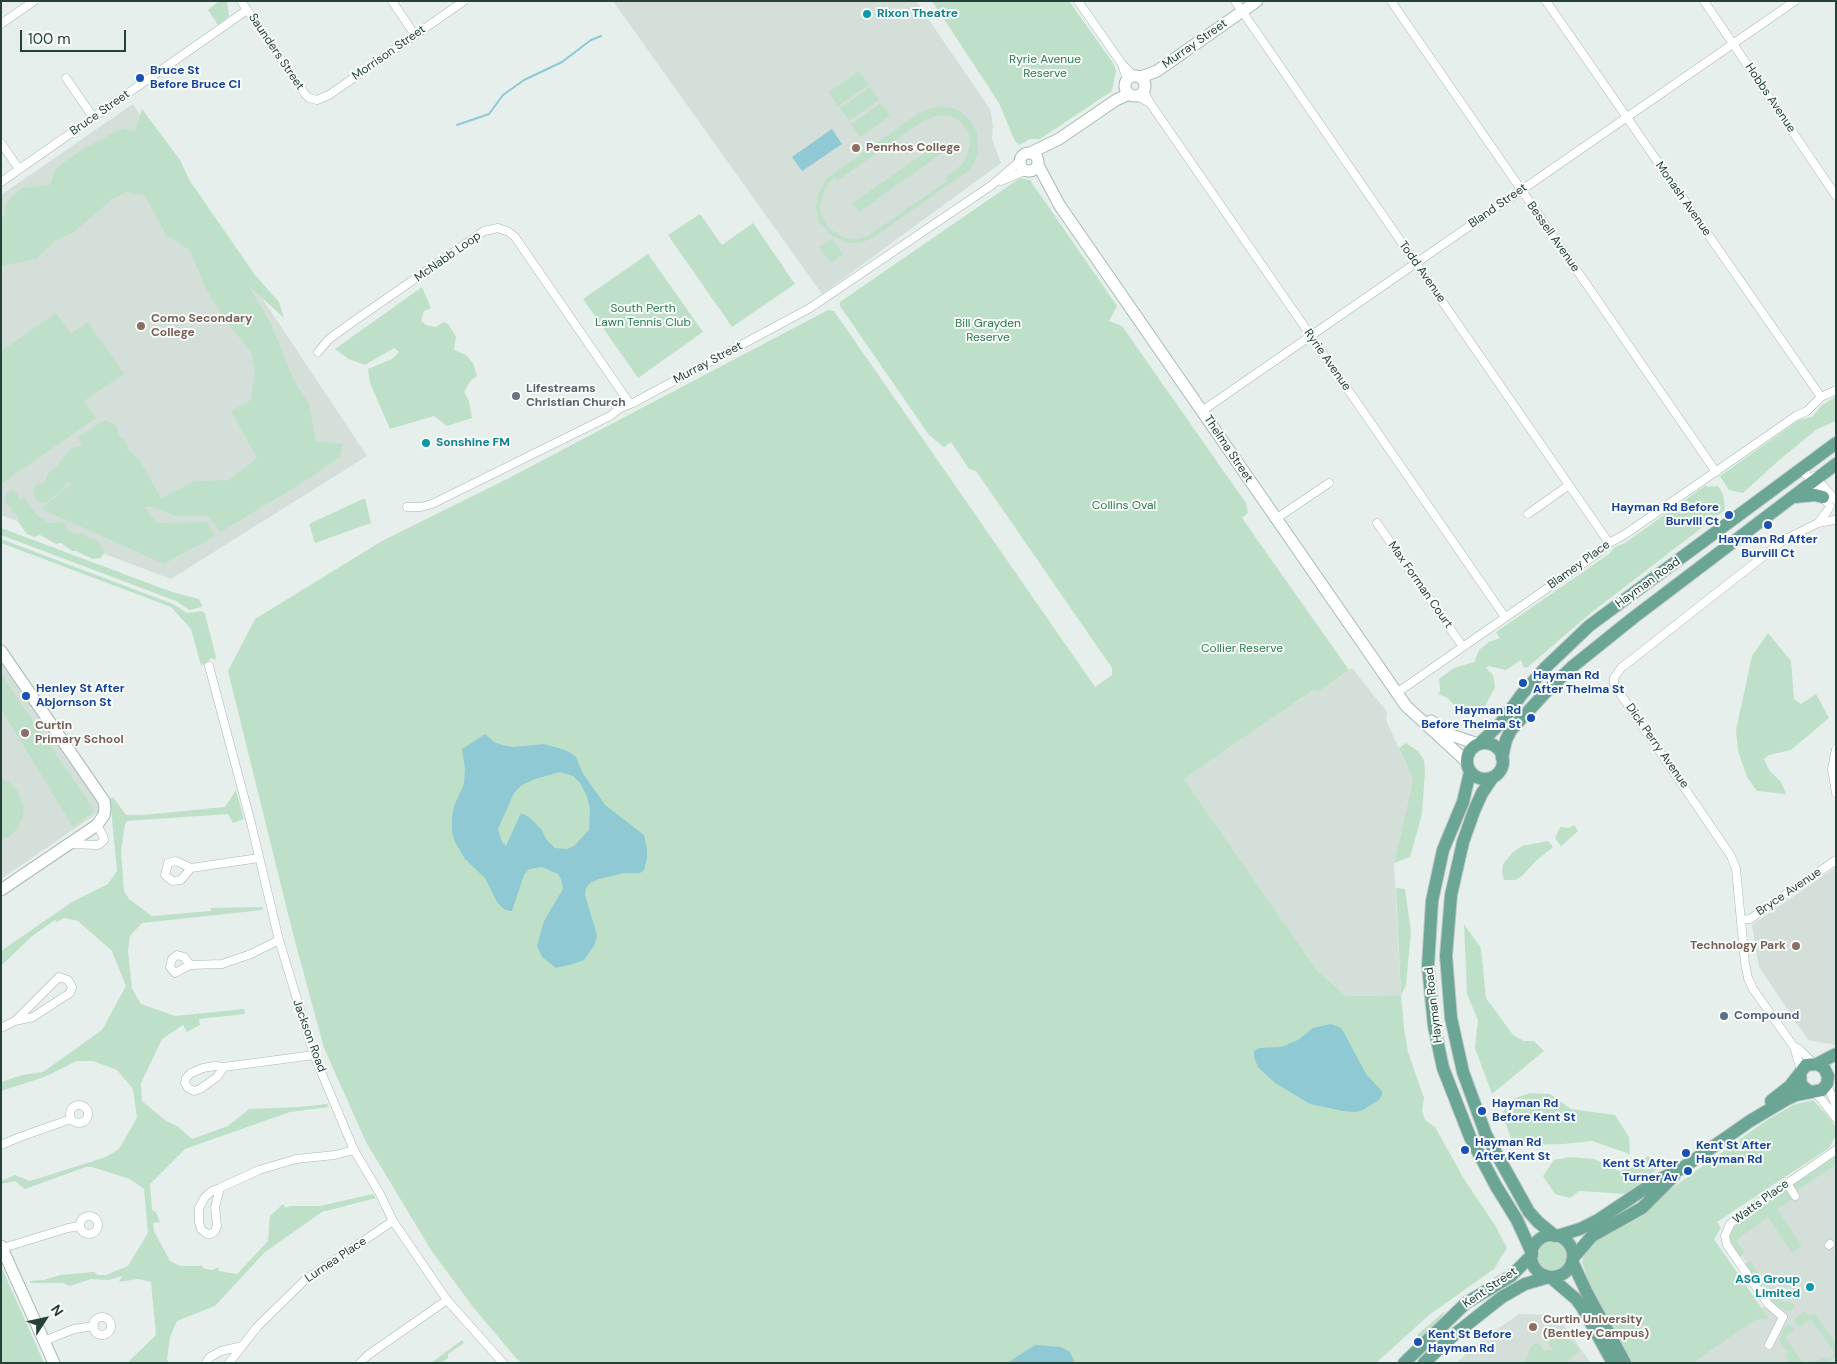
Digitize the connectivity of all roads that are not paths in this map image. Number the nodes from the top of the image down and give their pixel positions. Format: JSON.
{"nodes":[{"id":1,"x":34,"y":1,"type":"edge"},
{"id":2,"x":241,"y":1,"type":"edge"},
{"id":3,"x":392,"y":1,"type":"edge"},
{"id":4,"x":464,"y":1,"type":"edge"},
{"id":5,"x":1078,"y":1,"type":"edge"},
{"id":6,"x":1235,"y":1,"type":"edge"},
{"id":7,"x":1257,"y":1,"type":"edge"},
{"id":8,"x":1391,"y":1,"type":"edge"},
{"id":9,"x":1546,"y":1,"type":"edge"},
{"id":10,"x":1704,"y":1,"type":"edge"},
{"id":11,"x":1795,"y":1,"type":"edge"},
{"id":12,"x":247,"y":10,"type":"junction"},
{"id":13,"x":1242,"y":12,"type":"junction"},
{"id":14,"x":1,"y":24,"type":"edge"},
{"id":15,"x":415,"y":34,"type":"junction"},
{"id":16,"x":1733,"y":43,"type":"junction"},
{"id":17,"x":66,"y":78,"type":"dead end"},
{"id":18,"x":1135,"y":86,"type":"junction"},
{"id":19,"x":313,"y":100,"type":"joint"},
{"id":20,"x":93,"y":117,"type":"junction"},
{"id":21,"x":1626,"y":117,"type":"junction"},
{"id":22,"x":1059,"y":139,"type":"junction"},
{"id":23,"x":1,"y":144,"type":"edge"},
{"id":24,"x":1030,"y":153,"type":"joint"},
{"id":25,"x":1031,"y":166,"type":"junction"},
{"id":26,"x":19,"y":169,"type":"junction"},
{"id":27,"x":1,"y":182,"type":"edge"},
{"id":28,"x":1521,"y":190,"type":"junction"},
{"id":29,"x":1836,"y":196,"type":"edge"},
{"id":30,"x":1416,"y":263,"type":"junction"},
{"id":31,"x":1310,"y":336,"type":"junction"},
{"id":32,"x":318,"y":352,"type":"dead end"},
{"id":33,"x":1836,"y":390,"type":"edge"},
{"id":34,"x":1821,"y":397,"type":"junction"},
{"id":35,"x":630,"y":404,"type":"junction"},
{"id":36,"x":1202,"y":411,"type":"junction"},
{"id":37,"x":1836,"y":443,"type":"edge"},
{"id":38,"x":1836,"y":464,"type":"edge"},
{"id":39,"x":1804,"y":468,"type":"junction"},
{"id":40,"x":1716,"y":472,"type":"junction"},
{"id":41,"x":1814,"y":481,"type":"junction"},
{"id":42,"x":1329,"y":483,"type":"dead end"},
{"id":43,"x":1569,"y":485,"type":"junction"},
{"id":44,"x":1793,"y":497,"type":"junction"},
{"id":45,"x":1831,"y":503,"type":"edge"},
{"id":46,"x":406,"y":507,"type":"dead end"},
{"id":47,"x":1528,"y":514,"type":"dead end"},
{"id":48,"x":1277,"y":518,"type":"junction"},
{"id":49,"x":1835,"y":520,"type":"edge"},
{"id":50,"x":1377,"y":523,"type":"dead end"},
{"id":51,"x":1818,"y":523,"type":"junction"},
{"id":52,"x":1609,"y":542,"type":"junction"},
{"id":53,"x":1505,"y":617,"type":"junction"},
{"id":54,"x":1463,"y":647,"type":"junction"},
{"id":55,"x":1,"y":651,"type":"edge"},
{"id":56,"x":209,"y":666,"type":"dead end"},
{"id":57,"x":1398,"y":692,"type":"junction"},
{"id":58,"x":1479,"y":744,"type":"junction"},
{"id":59,"x":1836,"y":749,"type":"edge"},
{"id":60,"x":1502,"y":758,"type":"junction"},
{"id":61,"x":1468,"y":767,"type":"junction"},
{"id":62,"x":1493,"y":777,"type":"junction"},
{"id":63,"x":1836,"y":793,"type":"edge"},
{"id":64,"x":101,"y":820,"type":"junction"},
{"id":65,"x":67,"y":844,"type":"junction"},
{"id":66,"x":259,"y":858,"type":"junction"},
{"id":67,"x":1836,"y":860,"type":"edge"},
{"id":68,"x":191,"y":868,"type":"dead end"},
{"id":69,"x":1,"y":890,"type":"edge"},
{"id":70,"x":1741,"y":920,"type":"junction"},
{"id":71,"x":279,"y":940,"type":"junction"},
{"id":72,"x":190,"y":965,"type":"dead end"},
{"id":73,"x":15,"y":1021,"type":"junction"},
{"id":74,"x":1,"y":1028,"type":"edge"},
{"id":75,"x":1794,"y":1047,"type":"junction"},
{"id":76,"x":1836,"y":1054,"type":"edge"},
{"id":77,"x":314,"y":1055,"type":"junction"},
{"id":78,"x":1815,"y":1064,"type":"junction"},
{"id":79,"x":224,"y":1067,"type":"junction"},
{"id":80,"x":1801,"y":1072,"type":"junction"},
{"id":81,"x":1830,"y":1078,"type":"edge"},
{"id":82,"x":1812,"y":1092,"type":"junction"},
{"id":83,"x":1836,"y":1106,"type":"edge"},
{"id":84,"x":1836,"y":1118,"type":"edge"},
{"id":85,"x":72,"y":1119,"type":"dead end"},
{"id":86,"x":1750,"y":1121,"type":"junction"},
{"id":87,"x":1,"y":1146,"type":"edge"},
{"id":88,"x":354,"y":1150,"type":"junction"},
{"id":89,"x":1836,"y":1150,"type":"edge"},
{"id":90,"x":1681,"y":1168,"type":"junction"},
{"id":91,"x":1787,"y":1183,"type":"junction"},
{"id":92,"x":220,"y":1188,"type":"junction"},
{"id":93,"x":1796,"y":1196,"type":"dead end"},
{"id":94,"x":393,"y":1221,"type":"junction"},
{"id":95,"x":80,"y":1226,"type":"dead end"},
{"id":96,"x":1556,"y":1236,"type":"junction"},
{"id":97,"x":2,"y":1247,"type":"edge"},
{"id":98,"x":1532,"y":1254,"type":"junction"},
{"id":99,"x":1573,"y":1260,"type":"junction"},
{"id":100,"x":1550,"y":1277,"type":"junction"},
{"id":101,"x":447,"y":1300,"type":"junction"},
{"id":102,"x":94,"y":1326,"type":"dead end"},
{"id":103,"x":44,"y":1341,"type":"junction"},
{"id":104,"x":1769,"y":1345,"type":"dead end"},
{"id":105,"x":242,"y":1346,"type":"junction"},
{"id":106,"x":54,"y":1363,"type":"edge"},
{"id":107,"x":206,"y":1363,"type":"edge"},
{"id":108,"x":229,"y":1363,"type":"edge"},
{"id":109,"x":360,"y":1363,"type":"edge"},
{"id":110,"x":503,"y":1363,"type":"edge"},
{"id":111,"x":1404,"y":1363,"type":"edge"},
{"id":112,"x":1424,"y":1363,"type":"edge"},
{"id":113,"x":1613,"y":1363,"type":"edge"},
{"id":114,"x":1625,"y":1363,"type":"edge"}],
"edges":[{"from":1,"to":14,"type":"street"},
{"from":2,"to":12,"type":"street","name":"Saunders Street"},
{"from":3,"to":15,"type":"street"},
{"from":4,"to":15,"type":"street","name":"Morrison Street"},
{"from":5,"to":18,"type":"street"},
{"from":6,"to":13,"type":"street","name":"Todd Avenue"},
{"from":7,"to":13,"type":"main road","name":"Murray Street"},
{"from":8,"to":28,"type":"street","name":"Bessell Avenue"},
{"from":9,"to":21,"type":"street","name":"Monash Avenue"},
{"from":10,"to":16,"type":"street","name":"Hobbs Avenue"},
{"from":11,"to":16,"type":"street","name":"Bland Street"},
{"from":12,"to":19,"type":"street","name":"Saunders Street"},
{"from":12,"to":20,"type":"street","name":"Bruce Street"},
{"from":13,"to":18,"type":"main road","name":"Murray Street"},
{"from":13,"to":30,"type":"street","name":"Todd Avenue"},
{"from":15,"to":19,"type":"street","name":"Morrison Street"},
{"from":16,"to":21,"type":"street","name":"Bland Street"},
{"from":16,"to":29,"type":"street","name":"Hobbs Avenue"},
{"from":17,"to":20,"type":"street"},
{"from":18,"to":22,"type":"main road","name":"Murray Street"},
{"from":18,"to":31,"type":"street","name":"Ryrie Avenue"},
{"from":20,"to":26,"type":"street","name":"Bruce Street"},
{"from":21,"to":28,"type":"street","name":"Bland Street"},
{"from":21,"to":34,"type":"street","name":"Monash Avenue"},
{"from":22,"to":24,"type":"main road","name":"Murray Street"},
{"from":22,"to":25,"type":"main road","name":"Murray Street"},
{"from":23,"to":26,"type":"street"},
{"from":24,"to":25,"type":"main road","name":"Thelma Street"},
{"from":25,"to":35,"type":"street","name":"Murray Street"},
{"from":25,"to":36,"type":"main road","name":"Thelma Street"},
{"from":26,"to":27,"type":"street","name":"Bruce Street"},
{"from":28,"to":30,"type":"street","name":"Bland Street"},
{"from":28,"to":40,"type":"street","name":"Bessell Avenue"},
{"from":30,"to":31,"type":"street","name":"Bland Street"},
{"from":30,"to":43,"type":"street","name":"Todd Avenue"},
{"from":31,"to":36,"type":"street","name":"Bland Street"},
{"from":31,"to":53,"type":"street","name":"Ryrie Avenue"},
{"from":32,"to":35,"type":"street","name":"McNabb Loop"},
{"from":33,"to":34,"type":"street","name":"Blamey Place"},
{"from":34,"to":40,"type":"street","name":"Blamey Place"},
{"from":35,"to":46,"type":"street","name":"Murray Street"},
{"from":36,"to":48,"type":"main road","name":"Thelma Street"},
{"from":37,"to":39,"type":"main road","name":"Hayman Road"},
{"from":38,"to":41,"type":"main road","name":"Hayman Road"},
{"from":39,"to":41,"type":"street"},
{"from":39,"to":58,"type":"main road","name":"Hayman Road"},
{"from":40,"to":52,"type":"street","name":"Blamey Place"},
{"from":41,"to":44,"type":"main road","name":"Hayman Road"},
{"from":41,"to":45,"type":"street"},
{"from":41,"to":45,"type":"street"},
{"from":42,"to":48,"type":"street"},
{"from":43,"to":47,"type":"street"},
{"from":43,"to":52,"type":"street","name":"Todd Avenue"},
{"from":44,"to":45,"type":"main road"},
{"from":44,"to":60,"type":"main road","name":"Hayman Road"},
{"from":45,"to":49,"type":"street"},
{"from":45,"to":51,"type":"street","name":"Dick Perry Avenue"},
{"from":48,"to":57,"type":"main road","name":"Thelma Street"},
{"from":49,"to":51,"type":"street","name":"Dick Perry Avenue"},
{"from":50,"to":54,"type":"street","name":"Max Forman Court"},
{"from":51,"to":70,"type":"street","name":"Dick Perry Avenue"},
{"from":52,"to":53,"type":"street","name":"Blamey Place"},
{"from":53,"to":54,"type":"street","name":"Blamey Place"},
{"from":54,"to":57,"type":"street","name":"Blamey Place"},
{"from":55,"to":64,"type":"main road"},
{"from":56,"to":66,"type":"street","name":"Jackson Road"},
{"from":57,"to":58,"type":"main road","name":"Thelma Street"},
{"from":57,"to":61,"type":"main road","name":"Thelma Street"},
{"from":58,"to":60,"type":"main road"},
{"from":58,"to":61,"type":"main road"},
{"from":59,"to":63,"type":"street"},
{"from":60,"to":62,"type":"main road"},
{"from":61,"to":62,"type":"main road"},
{"from":61,"to":98,"type":"main road","name":"Hayman Road"},
{"from":62,"to":96,"type":"main road","name":"Hayman Road"},
{"from":64,"to":65,"type":"main road"},
{"from":64,"to":65,"type":"street"},
{"from":65,"to":69,"type":"main road"},
{"from":66,"to":68,"type":"street"},
{"from":66,"to":71,"type":"street","name":"Jackson Road"},
{"from":67,"to":70,"type":"street","name":"Bryce Avenue"},
{"from":70,"to":75,"type":"street","name":"Dick Perry Avenue"},
{"from":71,"to":72,"type":"street"},
{"from":71,"to":77,"type":"street","name":"Jackson Road"},
{"from":73,"to":73,"type":"street"},
{"from":73,"to":74,"type":"street"},
{"from":75,"to":78,"type":"street","name":"Dick Perry Avenue"},
{"from":75,"to":80,"type":"street","name":"Dick Perry Avenue"},
{"from":76,"to":78,"type":"main road"},
{"from":77,"to":79,"type":"street"},
{"from":77,"to":88,"type":"street","name":"Jackson Road"},
{"from":78,"to":80,"type":"main road"},
{"from":78,"to":81,"type":"main road"},
{"from":79,"to":79,"type":"street"},
{"from":80,"to":82,"type":"main road"},
{"from":80,"to":86,"type":"main road"},
{"from":81,"to":82,"type":"main road"},
{"from":81,"to":83,"type":"street"},
{"from":82,"to":84,"type":"street"},
{"from":82,"to":86,"type":"main road"},
{"from":85,"to":87,"type":"street"},
{"from":86,"to":90,"type":"main road"},
{"from":88,"to":92,"type":"street"},
{"from":88,"to":94,"type":"street","name":"Jackson Road"},
{"from":89,"to":91,"type":"street","name":"Watts Place"},
{"from":90,"to":96,"type":"main road"},
{"from":90,"to":99,"type":"main road"},
{"from":91,"to":93,"type":"street"},
{"from":91,"to":104,"type":"street","name":"Watts Place"},
{"from":92,"to":92,"type":"street"},
{"from":94,"to":101,"type":"street","name":"Jackson Road"},
{"from":94,"to":105,"type":"street","name":"Lurnea Place"},
{"from":95,"to":97,"type":"street"},
{"from":96,"to":98,"type":"main road"},
{"from":96,"to":99,"type":"main road"},
{"from":97,"to":103,"type":"main road"},
{"from":98,"to":100,"type":"main road"},
{"from":98,"to":111,"type":"main road","name":"Kent Street"},
{"from":99,"to":100,"type":"main road"},
{"from":99,"to":114,"type":"main road"},
{"from":100,"to":112,"type":"main road","name":"Kent Street"},
{"from":100,"to":113,"type":"main road"},
{"from":101,"to":109,"type":"street"},
{"from":101,"to":110,"type":"street","name":"Jackson Road"},
{"from":102,"to":103,"type":"street"},
{"from":103,"to":106,"type":"main road"},
{"from":105,"to":107,"type":"street"},
{"from":105,"to":108,"type":"street","name":"Lurnea Place"}]}
